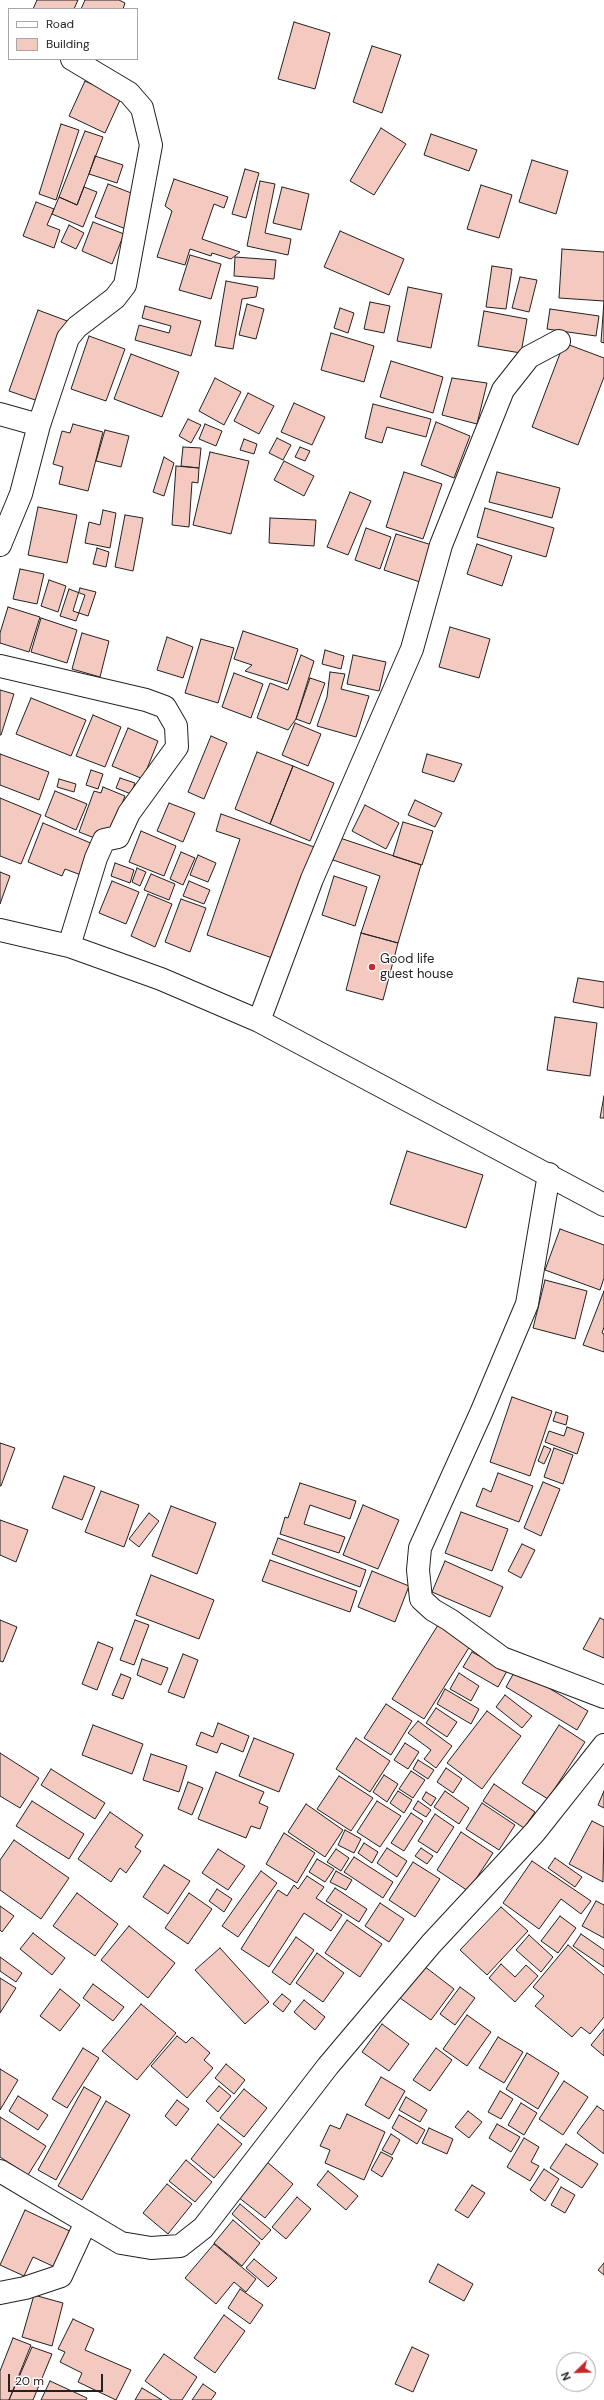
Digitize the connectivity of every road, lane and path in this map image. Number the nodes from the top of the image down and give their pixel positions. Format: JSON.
{"nodes":[{"id":1,"x":74,"y":60,"type":"edge"},
{"id":2,"x":559,"y":341,"type":"dead end"},
{"id":3,"x":0,"y":414,"type":"edge"},
{"id":4,"x":39,"y":425,"type":"junction"},
{"id":5,"x":0,"y":546,"type":"edge"},
{"id":6,"x":0,"y":666,"type":"edge"},
{"id":7,"x":0,"y":930,"type":"edge"},
{"id":8,"x":69,"y":946,"type":"junction"},
{"id":9,"x":259,"y":1021,"type":"junction"},
{"id":10,"x":549,"y":1174,"type":"junction"},
{"id":11,"x":604,"y":1204,"type":"edge"},
{"id":12,"x":604,"y":1697,"type":"edge"},
{"id":13,"x":604,"y":1746,"type":"edge"},
{"id":14,"x":0,"y":2171,"type":"edge"},
{"id":15,"x":86,"y":2222,"type":"junction"},
{"id":16,"x":0,"y":2293,"type":"edge"}],
"edges":[{"from":1,"to":4,"type":"street"},
{"from":2,"to":9,"type":"street"},
{"from":3,"to":4,"type":"street"},
{"from":4,"to":5,"type":"street"},
{"from":6,"to":8,"type":"street"},
{"from":7,"to":8,"type":"street"},
{"from":8,"to":9,"type":"street"},
{"from":9,"to":10,"type":"street"},
{"from":10,"to":11,"type":"street"},
{"from":10,"to":12,"type":"street"},
{"from":13,"to":15,"type":"street"},
{"from":14,"to":15,"type":"street"},
{"from":15,"to":16,"type":"street"}]}
